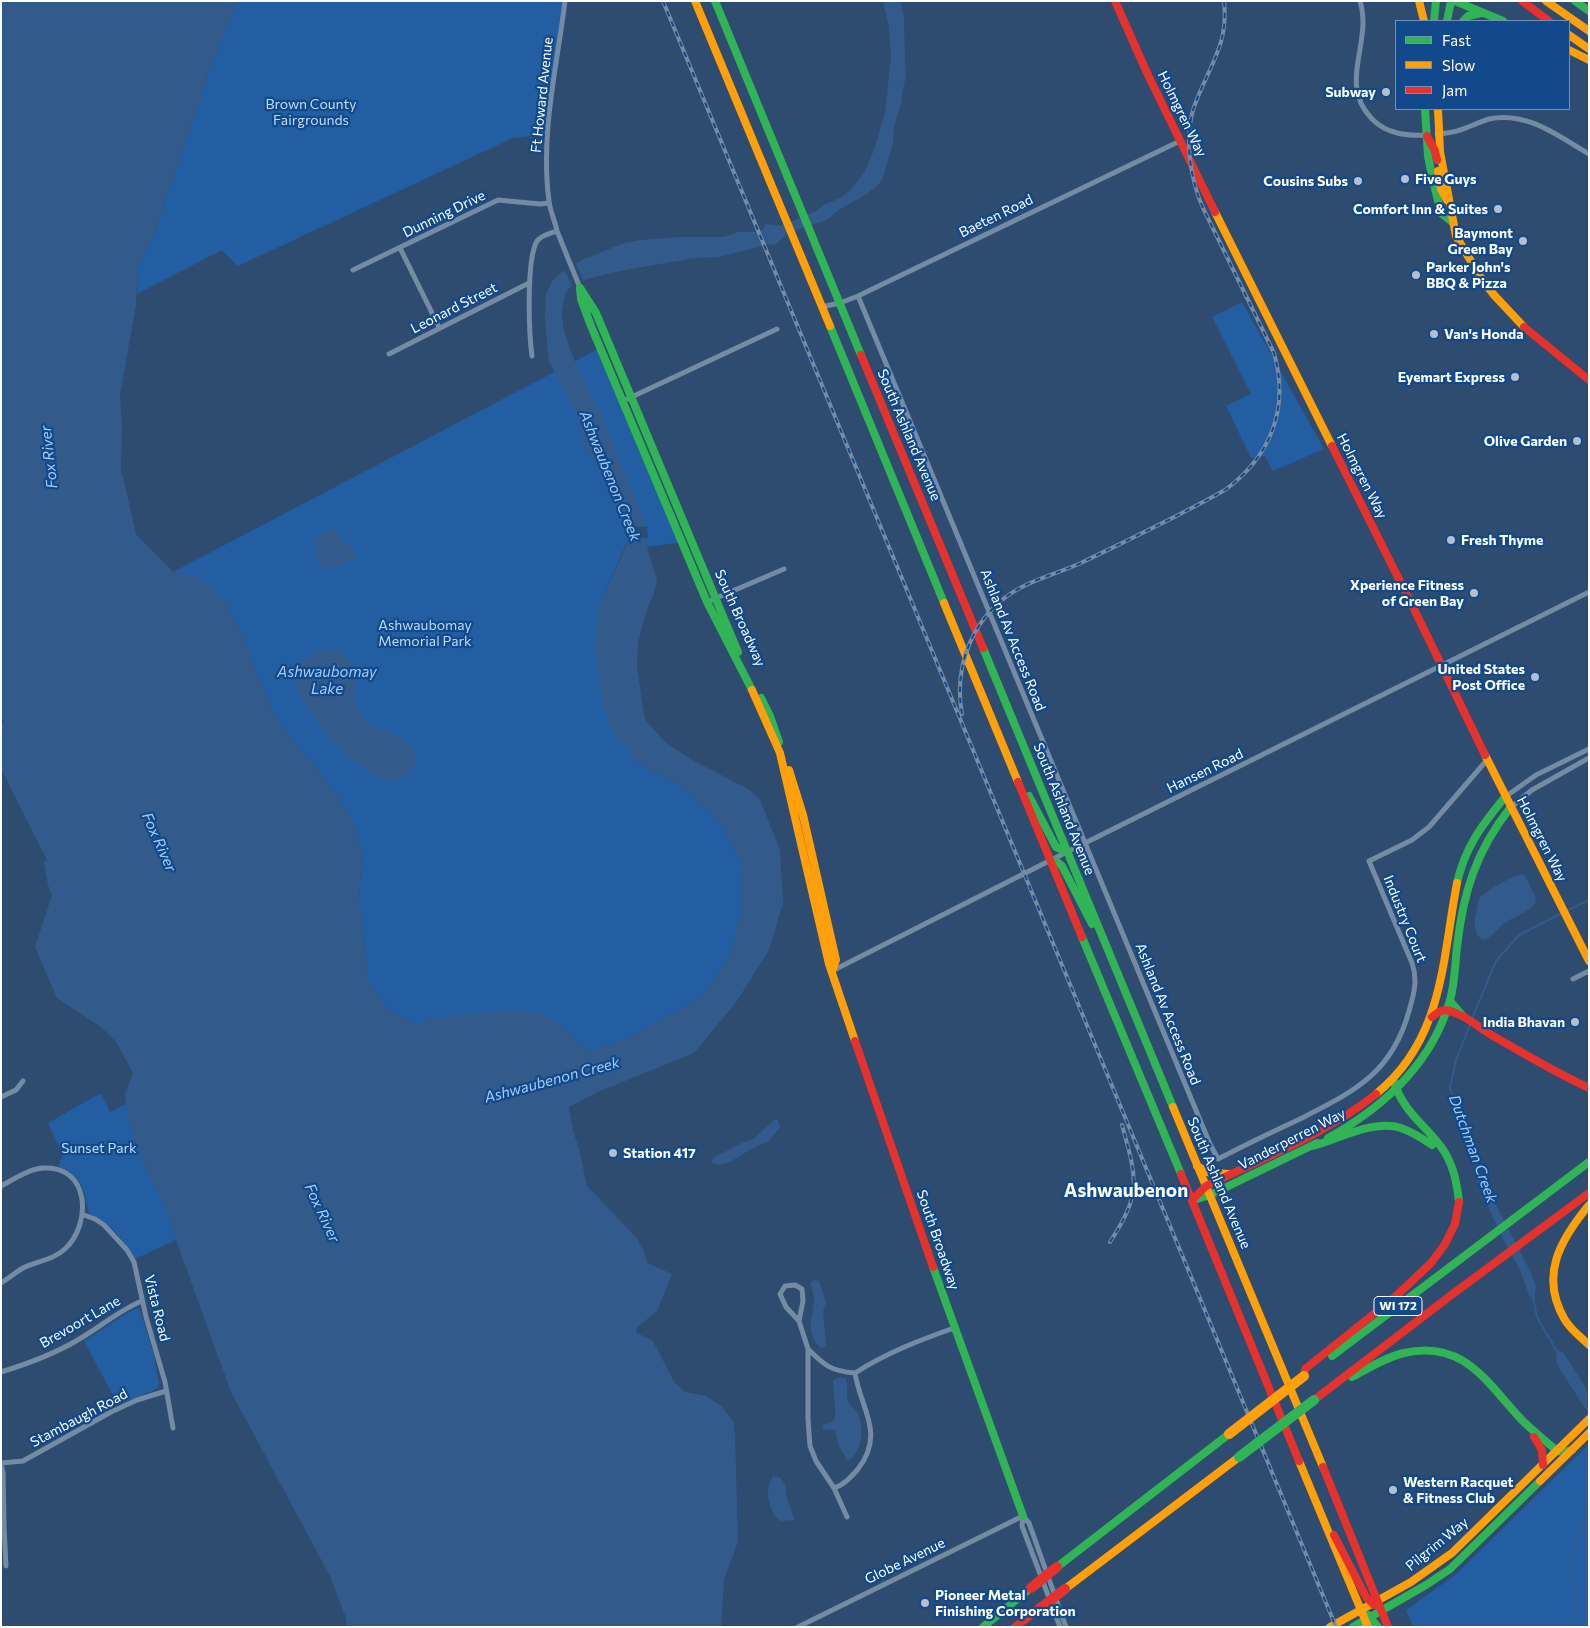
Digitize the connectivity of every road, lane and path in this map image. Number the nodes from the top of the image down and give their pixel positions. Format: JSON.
{"nodes":[{"id":1,"x":565,"y":1,"type":"edge"},
{"id":2,"x":695,"y":1,"type":"edge"},
{"id":3,"x":715,"y":1,"type":"edge"},
{"id":4,"x":1115,"y":1,"type":"edge"},
{"id":5,"x":1360,"y":1,"type":"edge"},
{"id":6,"x":1419,"y":1,"type":"edge"},
{"id":7,"x":1436,"y":1,"type":"edge"},
{"id":8,"x":1451,"y":1,"type":"edge"},
{"id":9,"x":1455,"y":1,"type":"edge"},
{"id":10,"x":1522,"y":1,"type":"edge"},
{"id":11,"x":1546,"y":1,"type":"edge"},
{"id":12,"x":1575,"y":1,"type":"edge"},
{"id":13,"x":1589,"y":11,"type":"edge"},
{"id":14,"x":1481,"y":13,"type":"junction"},
{"id":15,"x":1424,"y":20,"type":"edge"},
{"id":16,"x":1434,"y":20,"type":"edge"},
{"id":17,"x":1447,"y":20,"type":"edge"},
{"id":18,"x":1464,"y":20,"type":"edge"},
{"id":19,"x":1500,"y":20,"type":"edge"},
{"id":20,"x":1548,"y":20,"type":"edge"},
{"id":21,"x":1589,"y":31,"type":"edge"},
{"id":22,"x":1570,"y":37,"type":"edge"},
{"id":23,"x":1589,"y":49,"type":"edge"},
{"id":24,"x":1570,"y":50,"type":"edge"},
{"id":25,"x":1589,"y":60,"type":"edge"},
{"id":26,"x":1427,"y":110,"type":"edge"},
{"id":27,"x":1427,"y":110,"type":"edge"},
{"id":28,"x":1438,"y":110,"type":"edge"},
{"id":29,"x":1437,"y":134,"type":"junction"},
{"id":30,"x":1426,"y":135,"type":"junction"},
{"id":31,"x":1180,"y":141,"type":"junction"},
{"id":32,"x":1589,"y":154,"type":"edge"},
{"id":33,"x":549,"y":203,"type":"junction"},
{"id":34,"x":1452,"y":209,"type":"junction"},
{"id":35,"x":1452,"y":222,"type":"junction"},
{"id":36,"x":557,"y":230,"type":"junction"},
{"id":37,"x":400,"y":248,"type":"junction"},
{"id":38,"x":353,"y":270,"type":"dead end"},
{"id":39,"x":529,"y":283,"type":"junction"},
{"id":40,"x":580,"y":288,"type":"joint"},
{"id":41,"x":858,"y":296,"type":"junction"},
{"id":42,"x":840,"y":303,"type":"junction"},
{"id":43,"x":821,"y":308,"type":"junction"},
{"id":44,"x":439,"y":327,"type":"junction"},
{"id":45,"x":777,"y":329,"type":"dead end"},
{"id":46,"x":389,"y":354,"type":"dead end"},
{"id":47,"x":532,"y":356,"type":"dead end"},
{"id":48,"x":1589,"y":380,"type":"edge"},
{"id":49,"x":627,"y":399,"type":"junction"},
{"id":50,"x":784,"y":569,"type":"dead end"},
{"id":51,"x":1589,"y":592,"type":"edge"},
{"id":52,"x":712,"y":600,"type":"junction"},
{"id":53,"x":1440,"y":666,"type":"junction"},
{"id":54,"x":1589,"y":750,"type":"edge"},
{"id":55,"x":1589,"y":758,"type":"edge"},
{"id":56,"x":1487,"y":760,"type":"junction"},
{"id":57,"x":1018,"y":782,"type":"junction"},
{"id":58,"x":1505,"y":797,"type":"junction"},
{"id":59,"x":1510,"y":808,"type":"junction"},
{"id":60,"x":1085,"y":843,"type":"junction"},
{"id":61,"x":1067,"y":852,"type":"junction"},
{"id":62,"x":1051,"y":860,"type":"junction"},
{"id":63,"x":1107,"y":950,"type":"junction"},
{"id":64,"x":1589,"y":961,"type":"edge"},
{"id":65,"x":832,"y":971,"type":"junction"},
{"id":66,"x":1589,"y":971,"type":"edge"},
{"id":67,"x":1573,"y":979,"type":"dead end"},
{"id":68,"x":1448,"y":1006,"type":"junction"},
{"id":69,"x":1432,"y":1017,"type":"junction"},
{"id":70,"x":1393,"y":1079,"type":"junction"},
{"id":71,"x":23,"y":1081,"type":"dead end"},
{"id":72,"x":1589,"y":1088,"type":"edge"},
{"id":73,"x":1396,"y":1091,"type":"junction"},
{"id":74,"x":1,"y":1097,"type":"edge"},
{"id":75,"x":1312,"y":1146,"type":"junction"},
{"id":76,"x":1218,"y":1159,"type":"joint"},
{"id":77,"x":1448,"y":1162,"type":"junction"},
{"id":78,"x":1589,"y":1162,"type":"edge"},
{"id":79,"x":1197,"y":1166,"type":"junction"},
{"id":80,"x":1230,"y":1174,"type":"junction"},
{"id":81,"x":1,"y":1186,"type":"edge"},
{"id":82,"x":1208,"y":1191,"type":"junction"},
{"id":83,"x":1589,"y":1193,"type":"edge"},
{"id":84,"x":1192,"y":1200,"type":"junction"},
{"id":85,"x":1589,"y":1205,"type":"edge"},
{"id":86,"x":84,"y":1215,"type":"junction"},
{"id":87,"x":1,"y":1283,"type":"edge"},
{"id":88,"x":142,"y":1301,"type":"junction"},
{"id":89,"x":799,"y":1321,"type":"junction"},
{"id":90,"x":954,"y":1328,"type":"junction"},
{"id":91,"x":1589,"y":1345,"type":"edge"},
{"id":92,"x":808,"y":1349,"type":"junction"},
{"id":93,"x":1,"y":1372,"type":"edge"},
{"id":94,"x":856,"y":1373,"type":"junction"},
{"id":95,"x":1304,"y":1376,"type":"junction"},
{"id":96,"x":1335,"y":1384,"type":"junction"},
{"id":97,"x":166,"y":1391,"type":"junction"},
{"id":98,"x":1588,"y":1419,"type":"edge"},
{"id":99,"x":1522,"y":1420,"type":"junction"},
{"id":100,"x":173,"y":1428,"type":"dead end"},
{"id":101,"x":1589,"y":1433,"type":"edge"},
{"id":102,"x":1572,"y":1450,"type":"junction"},
{"id":103,"x":1556,"y":1451,"type":"junction"},
{"id":104,"x":1,"y":1464,"type":"edge"},
{"id":105,"x":1543,"y":1465,"type":"junction"},
{"id":106,"x":834,"y":1488,"type":"junction"},
{"id":107,"x":1022,"y":1516,"type":"junction"},
{"id":108,"x":847,"y":1517,"type":"dead end"},
{"id":109,"x":1324,"y":1522,"type":"junction"},
{"id":110,"x":6,"y":1566,"type":"dead end"},
{"id":111,"x":1374,"y":1602,"type":"junction"},
{"id":112,"x":1360,"y":1610,"type":"junction"},
{"id":113,"x":1381,"y":1611,"type":"junction"},
{"id":114,"x":1368,"y":1621,"type":"edge"},
{"id":115,"x":798,"y":1627,"type":"edge"},
{"id":116,"x":982,"y":1627,"type":"edge"},
{"id":117,"x":1016,"y":1627,"type":"edge"},
{"id":118,"x":1060,"y":1627,"type":"edge"},
{"id":119,"x":1066,"y":1627,"type":"edge"},
{"id":120,"x":1330,"y":1627,"type":"edge"},
{"id":121,"x":1354,"y":1627,"type":"edge"},
{"id":122,"x":1378,"y":1627,"type":"edge"},
{"id":123,"x":1388,"y":1627,"type":"edge"}],
"edges":[{"from":1,"to":33,"type":"street","name":"Ft Howard Avenue"},
{"from":2,"to":43,"type":"main road"},
{"from":3,"to":42,"type":"main road","name":"South Ashland Avenue"},
{"from":4,"to":31,"type":"main road","name":"Holmgren Way"},
{"from":5,"to":30,"type":"street"},
{"from":6,"to":15,"type":"main road"},
{"from":7,"to":16,"type":"main road"},
{"from":8,"to":17,"type":"main road"},
{"from":9,"to":14,"type":"main road"},
{"from":10,"to":20,"type":"main road"},
{"from":11,"to":21,"type":"main road"},
{"from":12,"to":13,"type":"main road"},
{"from":14,"to":18,"type":"main road"},
{"from":14,"to":19,"type":"main road"},
{"from":22,"to":23,"type":"main road"},
{"from":24,"to":25,"type":"main road"},
{"from":26,"to":30,"type":"main road"},
{"from":27,"to":29,"type":"main road"},
{"from":28,"to":29,"type":"main road"},
{"from":29,"to":32,"type":"street"},
{"from":29,"to":34,"type":"main road"},
{"from":30,"to":34,"type":"main road"},
{"from":30,"to":35,"type":"main road"},
{"from":31,"to":41,"type":"street","name":"Baeten Road"},
{"from":31,"to":53,"type":"main road","name":"Holmgren Way"},
{"from":33,"to":36,"type":"street","name":"Ft Howard Avenue"},
{"from":33,"to":37,"type":"street","name":"Dunning Drive"},
{"from":34,"to":35,"type":"main road"},
{"from":35,"to":48,"type":"main road"},
{"from":36,"to":39,"type":"street"},
{"from":36,"to":40,"type":"street","name":"South Broadway"},
{"from":37,"to":38,"type":"street","name":"Dunning Drive"},
{"from":37,"to":44,"type":"street"},
{"from":39,"to":44,"type":"street","name":"Leonard Street"},
{"from":39,"to":47,"type":"street"},
{"from":40,"to":49,"type":"main road","name":"South Broadway"},
{"from":41,"to":42,"type":"street","name":"Baeten Road"},
{"from":41,"to":60,"type":"street","name":"Ashland Av Access Road"},
{"from":42,"to":43,"type":"street","name":"Baeten Road"},
{"from":42,"to":61,"type":"main road","name":"South Ashland Avenue"},
{"from":43,"to":57,"type":"main road"},
{"from":44,"to":46,"type":"street","name":"Leonard Street"},
{"from":45,"to":49,"type":"street"},
{"from":49,"to":52,"type":"main road","name":"South Broadway"},
{"from":50,"to":52,"type":"street"},
{"from":51,"to":53,"type":"street","name":"Hansen Road"},
{"from":52,"to":65,"type":"main road","name":"South Broadway"},
{"from":53,"to":56,"type":"main road","name":"Holmgren Way"},
{"from":53,"to":60,"type":"street","name":"Hansen Road"},
{"from":54,"to":58,"type":"street","name":"Vanderperren Way"},
{"from":55,"to":59,"type":"street","name":"Vanderperren Way"},
{"from":56,"to":58,"type":"main road","name":"Holmgren Way"},
{"from":56,"to":76,"type":"street","name":"Industry Court"},
{"from":57,"to":61,"type":"main road"},
{"from":57,"to":62,"type":"main road"},
{"from":58,"to":59,"type":"main road","name":"Holmgren Way"},
{"from":58,"to":69,"type":"main road","name":"Vanderperren Way"},
{"from":59,"to":64,"type":"main road","name":"Holmgren Way"},
{"from":59,"to":68,"type":"main road","name":"Vanderperren Way"},
{"from":60,"to":61,"type":"street","name":"Hansen Road"},
{"from":60,"to":76,"type":"street","name":"Ashland Av Access Road"},
{"from":61,"to":62,"type":"street","name":"Hansen Road"},
{"from":61,"to":63,"type":"main road","name":"South Ashland Avenue"},
{"from":62,"to":63,"type":"main road"},
{"from":62,"to":65,"type":"street","name":"Hansen Road"},
{"from":62,"to":84,"type":"main road"},
{"from":63,"to":79,"type":"main road","name":"South Ashland Avenue"},
{"from":65,"to":90,"type":"main road","name":"South Broadway"},
{"from":66,"to":67,"type":"street"},
{"from":68,"to":69,"type":"main road"},
{"from":68,"to":72,"type":"main road"},
{"from":68,"to":73,"type":"main road","name":"Vanderperren Way"},
{"from":69,"to":70,"type":"main road","name":"Vanderperren Way"},
{"from":70,"to":73,"type":"main road"},
{"from":70,"to":80,"type":"main road","name":"Vanderperren Way"},
{"from":71,"to":74,"type":"street"},
{"from":73,"to":75,"type":"main road","name":"Vanderperren Way"},
{"from":73,"to":77,"type":"main road"},
{"from":75,"to":77,"type":"main road"},
{"from":75,"to":82,"type":"main road","name":"Vanderperren Way"},
{"from":77,"to":95,"type":"main road"},
{"from":78,"to":95,"type":"main road","number":"WI 172"},
{"from":79,"to":80,"type":"main road"},
{"from":79,"to":82,"type":"main road","name":"South Ashland Avenue"},
{"from":80,"to":82,"type":"main road","name":"Vanderperren Way"},
{"from":81,"to":86,"type":"street"},
{"from":82,"to":84,"type":"main road","name":"Vanderperren Way"},
{"from":82,"to":111,"type":"main road","name":"South Ashland Avenue"},
{"from":83,"to":96,"type":"main road","number":"WI 172"},
{"from":84,"to":109,"type":"main road"},
{"from":85,"to":91,"type":"main road"},
{"from":86,"to":87,"type":"street"},
{"from":86,"to":88,"type":"street","name":"Vista Road"},
{"from":88,"to":93,"type":"street","name":"Brevoort Lane"},
{"from":88,"to":97,"type":"street","name":"Vista Road"},
{"from":89,"to":89,"type":"street"},
{"from":89,"to":92,"type":"street"},
{"from":90,"to":94,"type":"street"},
{"from":90,"to":107,"type":"main road","name":"South Broadway"},
{"from":92,"to":94,"type":"street"},
{"from":92,"to":106,"type":"street"},
{"from":94,"to":106,"type":"street"},
{"from":95,"to":116,"type":"main road","number":"WI 172","bridge":true},
{"from":96,"to":99,"type":"main road"},
{"from":96,"to":117,"type":"main road","number":"WI 172","bridge":true},
{"from":97,"to":100,"type":"street","name":"Vista Road"},
{"from":97,"to":104,"type":"street","name":"Stambaugh Road"},
{"from":98,"to":103,"type":"main road","name":"Pilgrim Way"},
{"from":99,"to":103,"type":"main road"},
{"from":99,"to":105,"type":"main road"},
{"from":101,"to":102,"type":"main road","name":"Pilgrim Way"},
{"from":102,"to":103,"type":"main road"},
{"from":102,"to":113,"type":"main road","name":"Pilgrim Way"},
{"from":103,"to":105,"type":"main road","name":"Pilgrim Way"},
{"from":104,"to":110,"type":"street"},
{"from":105,"to":111,"type":"main road","name":"Pilgrim Way"},
{"from":106,"to":108,"type":"street"},
{"from":107,"to":115,"type":"street","name":"Globe Avenue"},
{"from":107,"to":118,"type":"street","name":"South Broadway"},
{"from":107,"to":119,"type":"street","name":"South Broadway"},
{"from":109,"to":111,"type":"main road"},
{"from":109,"to":112,"type":"main road"},
{"from":111,"to":112,"type":"main road","name":"Pilgrim Way"},
{"from":111,"to":113,"type":"main road"},
{"from":112,"to":114,"type":"main road"},
{"from":112,"to":120,"type":"main road","name":"Pilgrim Way"},
{"from":113,"to":114,"type":"main road","name":"Pilgrim Way"},
{"from":113,"to":123,"type":"main road"},
{"from":114,"to":121,"type":"main road","name":"Pilgrim Way"},
{"from":114,"to":122,"type":"main road"}]}
